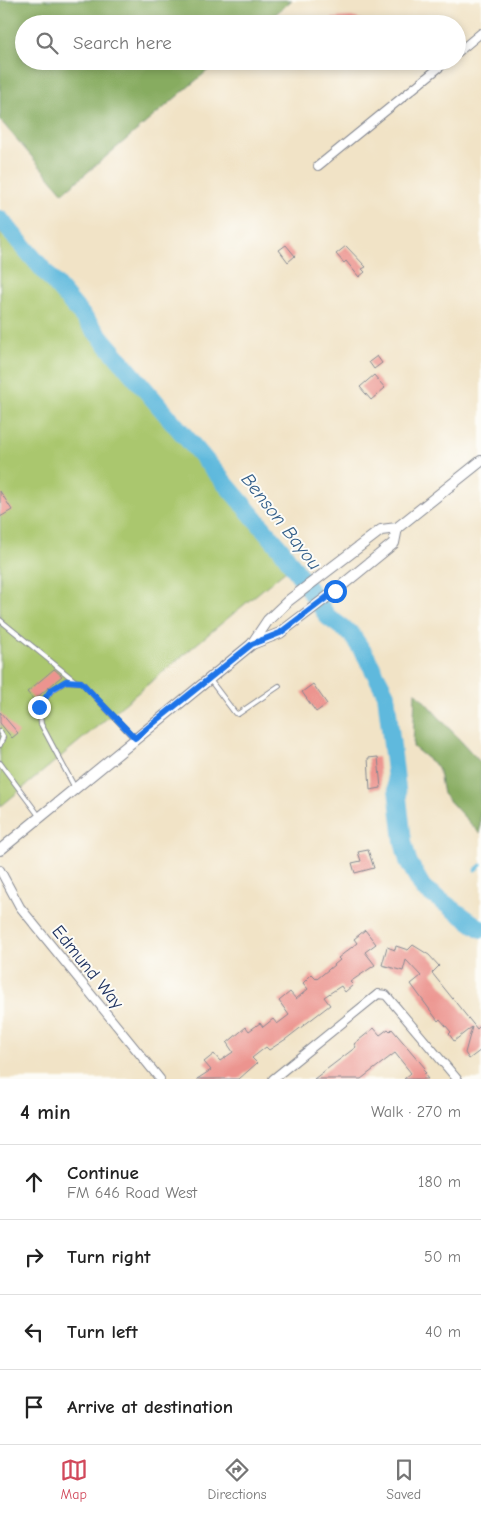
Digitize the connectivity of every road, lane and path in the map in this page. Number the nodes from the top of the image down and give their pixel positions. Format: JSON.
{"nodes":[{"id":1,"x":481,"y":33,"type":"edge"},
{"id":2,"x":466,"y":46,"type":"edge"},
{"id":3,"x":436,"y":70,"type":"edge"},
{"id":4,"x":318,"y":166,"type":"dead end"},
{"id":5,"x":481,"y":461,"type":"edge"},
{"id":6,"x":397,"y":528,"type":"junction"},
{"id":7,"x":0,"y":620,"type":"edge"},
{"id":8,"x":252,"y":644,"type":"junction"},
{"id":9,"x":209,"y":679,"type":"junction"},
{"id":10,"x":77,"y":682,"type":"junction"},
{"id":11,"x":279,"y":686,"type":"dead end"},
{"id":12,"x":0,"y":732,"type":"edge"},
{"id":13,"x":135,"y":738,"type":"junction"},
{"id":14,"x":0,"y":745,"type":"edge"},
{"id":15,"x":0,"y":763,"type":"edge"},
{"id":16,"x":75,"y":788,"type":"junction"},
{"id":17,"x":40,"y":817,"type":"junction"},
{"id":18,"x":0,"y":850,"type":"edge"},
{"id":19,"x":0,"y":870,"type":"edge"},
{"id":20,"x":160,"y":1079,"type":"edge"},
{"id":21,"x":273,"y":1079,"type":"edge"},
{"id":22,"x":457,"y":1079,"type":"edge"}],
"edges":[{"from":1,"to":2,"type":"street"},
{"from":3,"to":4,"type":"street"},
{"from":5,"to":6,"type":"main road"},
{"from":6,"to":8,"type":"main road"},
{"from":6,"to":8,"type":"main road"},
{"from":7,"to":10,"type":"lane"},
{"from":8,"to":9,"type":"main road"},
{"from":9,"to":11,"type":"lane"},
{"from":9,"to":13,"type":"main road"},
{"from":10,"to":13,"type":"lane"},
{"from":10,"to":16,"type":"lane"},
{"from":12,"to":14,"type":"lane"},
{"from":13,"to":16,"type":"main road"},
{"from":15,"to":17,"type":"lane"},
{"from":16,"to":17,"type":"main road"},
{"from":17,"to":18,"type":"main road"},
{"from":19,"to":20,"type":"street","name":"Edmund Way"},
{"from":21,"to":22,"type":"street"}]}
